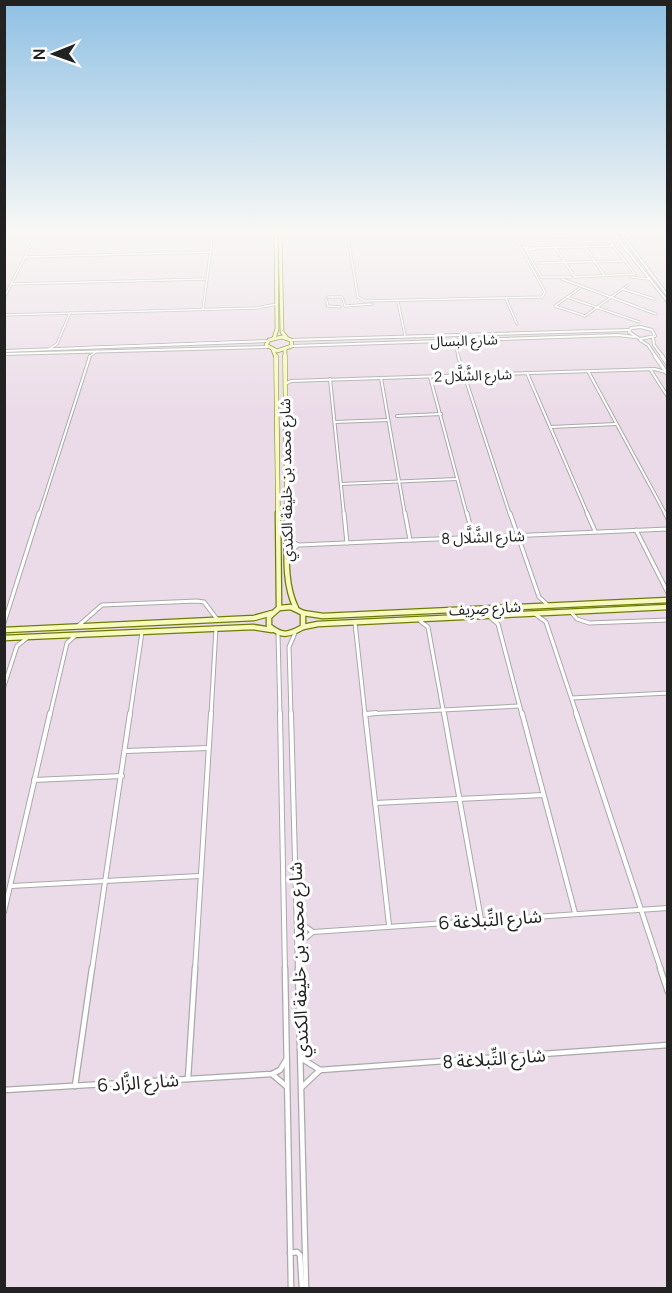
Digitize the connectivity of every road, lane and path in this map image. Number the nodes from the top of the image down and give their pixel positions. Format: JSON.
{"nodes":[{"id":1,"x":205,"y":293,"type":"edge"},
{"id":2,"x":277,"y":293,"type":"edge"},
{"id":3,"x":280,"y":293,"type":"edge"},
{"id":4,"x":357,"y":293,"type":"edge"},
{"id":5,"x":544,"y":293,"type":"edge"},
{"id":6,"x":572,"y":293,"type":"edge"},
{"id":7,"x":597,"y":293,"type":"edge"},
{"id":8,"x":617,"y":293,"type":"edge"},
{"id":9,"x":636,"y":293,"type":"edge"},
{"id":10,"x":567,"y":297,"type":"junction"},
{"id":11,"x":611,"y":298,"type":"junction"},
{"id":12,"x":506,"y":299,"type":"junction"},
{"id":13,"x":654,"y":299,"type":"dead end"},
{"id":14,"x":398,"y":302,"type":"junction"},
{"id":15,"x":277,"y":304,"type":"junction"},
{"id":16,"x":369,"y":304,"type":"junction"},
{"id":17,"x":344,"y":306,"type":"junction"},
{"id":18,"x":269,"y":307,"type":"junction"},
{"id":19,"x":340,"y":307,"type":"junction"},
{"id":20,"x":597,"y":307,"type":"junction"},
{"id":21,"x":203,"y":309,"type":"junction"},
{"id":22,"x":277,"y":309,"type":"junction"},
{"id":23,"x":70,"y":313,"type":"junction"},
{"id":24,"x":340,"y":313,"type":"dead end"},
{"id":25,"x":656,"y":314,"type":"dead end"},
{"id":26,"x":4,"y":315,"type":"edge"},
{"id":27,"x":639,"y":322,"type":"dead end"},
{"id":28,"x":517,"y":324,"type":"dead end"},
{"id":29,"x":629,"y":330,"type":"junction"},
{"id":30,"x":405,"y":335,"type":"junction"},
{"id":31,"x":286,"y":337,"type":"junction"},
{"id":32,"x":636,"y":337,"type":"junction"},
{"id":33,"x":653,"y":337,"type":"junction"},
{"id":34,"x":274,"y":338,"type":"junction"},
{"id":35,"x":401,"y":338,"type":"junction"},
{"id":36,"x":411,"y":338,"type":"junction"},
{"id":37,"x":291,"y":340,"type":"junction"},
{"id":38,"x":453,"y":340,"type":"junction"},
{"id":39,"x":267,"y":341,"type":"junction"},
{"id":40,"x":57,"y":344,"type":"junction"},
{"id":41,"x":292,"y":346,"type":"junction"},
{"id":42,"x":267,"y":347,"type":"junction"},
{"id":43,"x":47,"y":349,"type":"junction"},
{"id":44,"x":65,"y":349,"type":"junction"},
{"id":45,"x":273,"y":350,"type":"junction"},
{"id":46,"x":285,"y":350,"type":"junction"},
{"id":47,"x":82,"y":351,"type":"junction"},
{"id":48,"x":99,"y":351,"type":"junction"},
{"id":49,"x":5,"y":353,"type":"edge"},
{"id":50,"x":90,"y":355,"type":"junction"},
{"id":51,"x":668,"y":365,"type":"edge"},
{"id":52,"x":661,"y":366,"type":"junction"},
{"id":53,"x":650,"y":369,"type":"junction"},
{"id":54,"x":655,"y":369,"type":"junction"},
{"id":55,"x":588,"y":371,"type":"junction"},
{"id":56,"x":527,"y":373,"type":"junction"},
{"id":57,"x":666,"y":374,"type":"edge"},
{"id":58,"x":464,"y":375,"type":"junction"},
{"id":59,"x":430,"y":376,"type":"junction"},
{"id":60,"x":284,"y":378,"type":"junction"},
{"id":61,"x":381,"y":378,"type":"junction"},
{"id":62,"x":330,"y":379,"type":"junction"},
{"id":63,"x":291,"y":381,"type":"junction"},
{"id":64,"x":284,"y":385,"type":"junction"},
{"id":65,"x":668,"y":397,"type":"edge"},
{"id":66,"x":441,"y":414,"type":"junction"},
{"id":67,"x":397,"y":416,"type":"dead end"},
{"id":68,"x":388,"y":420,"type":"junction"},
{"id":69,"x":335,"y":422,"type":"junction"},
{"id":70,"x":616,"y":424,"type":"junction"},
{"id":71,"x":552,"y":426,"type":"junction"},
{"id":72,"x":457,"y":479,"type":"junction"},
{"id":73,"x":400,"y":481,"type":"junction"},
{"id":74,"x":341,"y":483,"type":"junction"},
{"id":75,"x":668,"y":519,"type":"edge"},
{"id":76,"x":668,"y":529,"type":"edge"},
{"id":77,"x":636,"y":531,"type":"junction"},
{"id":78,"x":595,"y":532,"type":"junction"},
{"id":79,"x":517,"y":536,"type":"junction"},
{"id":80,"x":473,"y":537,"type":"junction"},
{"id":81,"x":288,"y":540,"type":"junction"},
{"id":82,"x":410,"y":540,"type":"junction"},
{"id":83,"x":347,"y":543,"type":"junction"},
{"id":84,"x":299,"y":545,"type":"junction"},
{"id":85,"x":288,"y":553,"type":"junction"},
{"id":86,"x":667,"y":593,"type":"edge"},
{"id":87,"x":538,"y":597,"type":"junction"},
{"id":88,"x":665,"y":600,"type":"edge"},
{"id":89,"x":550,"y":605,"type":"junction"},
{"id":90,"x":535,"y":606,"type":"junction"},
{"id":91,"x":668,"y":607,"type":"edge"},
{"id":92,"x":279,"y":608,"type":"junction"},
{"id":93,"x":296,"y":608,"type":"junction"},
{"id":94,"x":571,"y":612,"type":"junction"},
{"id":95,"x":272,"y":613,"type":"junction"},
{"id":96,"x":303,"y":613,"type":"junction"},
{"id":97,"x":534,"y":613,"type":"junction"},
{"id":98,"x":550,"y":613,"type":"junction"},
{"id":99,"x":504,"y":615,"type":"junction"},
{"id":100,"x":487,"y":616,"type":"junction"},
{"id":101,"x":435,"y":618,"type":"junction"},
{"id":102,"x":417,"y":619,"type":"junction"},
{"id":103,"x":218,"y":620,"type":"junction"},
{"id":104,"x":668,"y":620,"type":"edge"},
{"id":105,"x":6,"y":621,"type":"edge"},
{"id":106,"x":355,"y":622,"type":"junction"},
{"id":107,"x":546,"y":622,"type":"junction"},
{"id":108,"x":498,"y":624,"type":"junction"},
{"id":109,"x":76,"y":627,"type":"junction"},
{"id":110,"x":303,"y":627,"type":"junction"},
{"id":111,"x":428,"y":627,"type":"junction"},
{"id":112,"x":216,"y":628,"type":"junction"},
{"id":113,"x":11,"y":629,"type":"junction"},
{"id":114,"x":4,"y":630,"type":"edge"},
{"id":115,"x":272,"y":630,"type":"junction"},
{"id":116,"x":142,"y":632,"type":"junction"},
{"id":117,"x":295,"y":633,"type":"junction"},
{"id":118,"x":278,"y":634,"type":"junction"},
{"id":119,"x":78,"y":635,"type":"junction"},
{"id":120,"x":59,"y":636,"type":"junction"},
{"id":121,"x":28,"y":637,"type":"junction"},
{"id":122,"x":7,"y":638,"type":"edge"},
{"id":123,"x":67,"y":643,"type":"junction"},
{"id":124,"x":17,"y":646,"type":"junction"},
{"id":125,"x":4,"y":686,"type":"edge"},
{"id":126,"x":668,"y":693,"type":"edge"},
{"id":127,"x":572,"y":698,"type":"junction"},
{"id":128,"x":519,"y":706,"type":"junction"},
{"id":129,"x":442,"y":709,"type":"junction"},
{"id":130,"x":366,"y":714,"type":"junction"},
{"id":131,"x":208,"y":748,"type":"junction"},
{"id":132,"x":126,"y":751,"type":"junction"},
{"id":133,"x":122,"y":777,"type":"junction"},
{"id":134,"x":34,"y":780,"type":"junction"},
{"id":135,"x":543,"y":795,"type":"junction"},
{"id":136,"x":459,"y":800,"type":"junction"},
{"id":137,"x":375,"y":803,"type":"junction"},
{"id":138,"x":199,"y":876,"type":"junction"},
{"id":139,"x":106,"y":881,"type":"junction"},
{"id":140,"x":11,"y":886,"type":"junction"},
{"id":141,"x":668,"y":908,"type":"edge"},
{"id":142,"x":641,"y":910,"type":"junction"},
{"id":143,"x":4,"y":912,"type":"edge"},
{"id":144,"x":575,"y":913,"type":"junction"},
{"id":145,"x":481,"y":919,"type":"junction"},
{"id":146,"x":298,"y":921,"type":"junction"},
{"id":147,"x":389,"y":925,"type":"junction"},
{"id":148,"x":314,"y":932,"type":"junction"},
{"id":149,"x":299,"y":945,"type":"junction"},
{"id":150,"x":668,"y":992,"type":"edge"},
{"id":151,"x":668,"y":1045,"type":"edge"},
{"id":152,"x":287,"y":1058,"type":"junction"},
{"id":153,"x":301,"y":1058,"type":"junction"},
{"id":154,"x":320,"y":1070,"type":"junction"},
{"id":155,"x":272,"y":1074,"type":"junction"},
{"id":156,"x":188,"y":1079,"type":"junction"},
{"id":157,"x":75,"y":1086,"type":"junction"},
{"id":158,"x":287,"y":1088,"type":"junction"},
{"id":159,"x":301,"y":1088,"type":"junction"},
{"id":160,"x":4,"y":1090,"type":"edge"},
{"id":161,"x":290,"y":1253,"type":"junction"},
{"id":162,"x":291,"y":1288,"type":"edge"},
{"id":163,"x":304,"y":1288,"type":"edge"}],
"edges":[{"from":1,"to":21,"type":"street"},
{"from":2,"to":15,"type":"main road"},
{"from":3,"to":31,"type":"main road"},
{"from":4,"to":16,"type":"street"},
{"from":5,"to":12,"type":"street"},
{"from":6,"to":10,"type":"street"},
{"from":7,"to":11,"type":"street"},
{"from":8,"to":11,"type":"street"},
{"from":9,"to":13,"type":"street"},
{"from":10,"to":20,"type":"street"},
{"from":10,"to":20,"type":"street"},
{"from":11,"to":20,"type":"street"},
{"from":11,"to":25,"type":"street"},
{"from":12,"to":14,"type":"street"},
{"from":12,"to":28,"type":"street"},
{"from":14,"to":16,"type":"street"},
{"from":14,"to":30,"type":"street"},
{"from":15,"to":18,"type":"street"},
{"from":15,"to":22,"type":"main road"},
{"from":16,"to":17,"type":"street"},
{"from":17,"to":19,"type":"street"},
{"from":17,"to":19,"type":"street"},
{"from":18,"to":21,"type":"street"},
{"from":18,"to":22,"type":"street"},
{"from":19,"to":24,"type":"street"},
{"from":20,"to":27,"type":"street"},
{"from":21,"to":23,"type":"street"},
{"from":22,"to":34,"type":"main road"},
{"from":23,"to":26,"type":"street"},
{"from":23,"to":40,"type":"street"},
{"from":29,"to":32,"type":"street"},
{"from":29,"to":33,"type":"street","name":"شارع البسال"},
{"from":29,"to":36,"type":"street","name":"شارع البسال"},
{"from":30,"to":35,"type":"street"},
{"from":30,"to":36,"type":"street"},
{"from":31,"to":34,"type":"main road"},
{"from":31,"to":37,"type":"main road"},
{"from":32,"to":33,"type":"street","name":"شارع البسال"},
{"from":32,"to":38,"type":"street","name":"شارع البسال"},
{"from":32,"to":52,"type":"street"},
{"from":33,"to":51,"type":"street"},
{"from":34,"to":39,"type":"main road"},
{"from":35,"to":36,"type":"street","name":"شارع البسال"},
{"from":35,"to":37,"type":"street","name":"شارع البسال"},
{"from":37,"to":41,"type":"main road"},
{"from":38,"to":41,"type":"street","name":"شارع البسال"},
{"from":38,"to":58,"type":"street"},
{"from":39,"to":42,"type":"main road"},
{"from":39,"to":44,"type":"street"},
{"from":40,"to":43,"type":"street"},
{"from":40,"to":44,"type":"street"},
{"from":41,"to":46,"type":"main road"},
{"from":42,"to":45,"type":"main road"},
{"from":42,"to":48,"type":"street"},
{"from":43,"to":44,"type":"street"},
{"from":43,"to":49,"type":"street"},
{"from":45,"to":46,"type":"main road"},
{"from":45,"to":92,"type":"main road","name":"شارع محمد بن خليفة الكندي"},
{"from":46,"to":60,"type":"main road","name":"شارع محمد بن خليفة الكندي"},
{"from":47,"to":48,"type":"street"},
{"from":47,"to":49,"type":"street"},
{"from":47,"to":50,"type":"street"},
{"from":48,"to":50,"type":"street"},
{"from":50,"to":105,"type":"street"},
{"from":52,"to":54,"type":"street","name":"شارع الشَّلَّال 2"},
{"from":52,"to":57,"type":"street"},
{"from":53,"to":54,"type":"street","name":"شارع الشَّلَّال 2"},
{"from":53,"to":55,"type":"street","name":"شارع الشَّلَّال 2"},
{"from":53,"to":65,"type":"street"},
{"from":54,"to":57,"type":"street","name":"شارع الشَّلَّال 2"},
{"from":55,"to":56,"type":"street","name":"شارع الشَّلَّال 2"},
{"from":55,"to":70,"type":"street"},
{"from":56,"to":58,"type":"street","name":"شارع الشَّلَّال 2"},
{"from":56,"to":71,"type":"street"},
{"from":58,"to":59,"type":"street","name":"شارع الشَّلَّال 2"},
{"from":58,"to":79,"type":"street"},
{"from":59,"to":61,"type":"street","name":"شارع الشَّلَّال 2"},
{"from":59,"to":66,"type":"street"},
{"from":60,"to":63,"type":"street","name":"شارع الشَّلَّال 2"},
{"from":60,"to":64,"type":"main road","name":"شارع محمد بن خليفة الكندي"},
{"from":61,"to":62,"type":"street","name":"شارع الشَّلَّال 2"},
{"from":61,"to":68,"type":"street"},
{"from":62,"to":63,"type":"street","name":"شارع الشَّلَّال 2"},
{"from":62,"to":69,"type":"street"},
{"from":63,"to":64,"type":"street","name":"شارع الشَّلَّال 2"},
{"from":64,"to":81,"type":"main road","name":"شارع محمد بن خليفة الكندي"},
{"from":66,"to":67,"type":"street"},
{"from":66,"to":72,"type":"street"},
{"from":68,"to":69,"type":"street"},
{"from":68,"to":73,"type":"street"},
{"from":69,"to":74,"type":"street"},
{"from":70,"to":71,"type":"street"},
{"from":70,"to":75,"type":"street"},
{"from":71,"to":78,"type":"street"},
{"from":72,"to":73,"type":"street"},
{"from":72,"to":80,"type":"street"},
{"from":73,"to":74,"type":"street"},
{"from":73,"to":82,"type":"street"},
{"from":74,"to":83,"type":"street"},
{"from":76,"to":77,"type":"street","name":"شارع الشَّلَّال 8"},
{"from":77,"to":78,"type":"street","name":"شارع الشَّلَّال 8"},
{"from":77,"to":86,"type":"street"},
{"from":78,"to":79,"type":"street","name":"شارع الشَّلَّال 8"},
{"from":79,"to":80,"type":"street","name":"شارع الشَّلَّال 8"},
{"from":79,"to":87,"type":"street"},
{"from":80,"to":82,"type":"street","name":"شارع الشَّلَّال 8"},
{"from":81,"to":84,"type":"street","name":"شارع الشَّلَّال 8"},
{"from":81,"to":85,"type":"main road","name":"شارع محمد بن خليفة الكندي"},
{"from":82,"to":83,"type":"street","name":"شارع الشَّلَّال 8"},
{"from":83,"to":84,"type":"street","name":"شارع الشَّلَّال 8"},
{"from":84,"to":85,"type":"street"},
{"from":85,"to":93,"type":"main road","name":"شارع محمد بن خليفة الكندي"},
{"from":86,"to":88,"type":"street"},
{"from":87,"to":89,"type":"street"},
{"from":87,"to":90,"type":"street"},
{"from":88,"to":89,"type":"main road","name":"شارع صِرِيف"},
{"from":89,"to":90,"type":"main road","name":"شارع صِرِيف"},
{"from":90,"to":96,"type":"main road","name":"شارع صِرِيف"},
{"from":91,"to":94,"type":"main road","name":"شارع صِرِيف"},
{"from":92,"to":93,"type":"main road"},
{"from":92,"to":95,"type":"main road"},
{"from":93,"to":96,"type":"main road"},
{"from":94,"to":98,"type":"main road","name":"شارع صِرِيف"},
{"from":94,"to":104,"type":"street"},
{"from":95,"to":103,"type":"main road"},
{"from":95,"to":115,"type":"main road"},
{"from":96,"to":110,"type":"main road"},
{"from":97,"to":98,"type":"main road","name":"شارع صِرِيف"},
{"from":97,"to":99,"type":"main road","name":"شارع صِرِيف"},
{"from":97,"to":107,"type":"street"},
{"from":98,"to":107,"type":"street"},
{"from":99,"to":100,"type":"main road","name":"شارع صِرِيف"},
{"from":99,"to":108,"type":"street"},
{"from":100,"to":101,"type":"main road","name":"شارع صِرِيف"},
{"from":100,"to":108,"type":"street"},
{"from":101,"to":102,"type":"main road","name":"شارع صِرِيف"},
{"from":101,"to":111,"type":"street"},
{"from":102,"to":106,"type":"main road","name":"شارع صِرِيف"},
{"from":102,"to":111,"type":"street"},
{"from":103,"to":109,"type":"main road"},
{"from":103,"to":109,"type":"street"},
{"from":105,"to":113,"type":"street"},
{"from":106,"to":110,"type":"main road","name":"شارع صِرِيف"},
{"from":106,"to":130,"type":"street"},
{"from":107,"to":127,"type":"street"},
{"from":108,"to":128,"type":"street"},
{"from":109,"to":113,"type":"main road"},
{"from":110,"to":117,"type":"main road"},
{"from":111,"to":129,"type":"street"},
{"from":112,"to":115,"type":"main road"},
{"from":112,"to":116,"type":"main road"},
{"from":112,"to":131,"type":"street"},
{"from":113,"to":114,"type":"main road"},
{"from":115,"to":118,"type":"main road"},
{"from":116,"to":119,"type":"main road"},
{"from":116,"to":132,"type":"street"},
{"from":117,"to":118,"type":"main road"},
{"from":117,"to":146,"type":"street","name":"شارع محمد بن خليفة الكندي"},
{"from":118,"to":152,"type":"street","name":"شارع محمد بن خليفة الكندي"},
{"from":119,"to":120,"type":"main road"},
{"from":119,"to":123,"type":"street"},
{"from":120,"to":121,"type":"main road"},
{"from":120,"to":123,"type":"street"},
{"from":121,"to":122,"type":"main road"},
{"from":121,"to":124,"type":"street"},
{"from":122,"to":124,"type":"street"},
{"from":123,"to":134,"type":"street"},
{"from":124,"to":125,"type":"street"},
{"from":126,"to":127,"type":"street"},
{"from":127,"to":142,"type":"street"},
{"from":128,"to":129,"type":"street"},
{"from":128,"to":135,"type":"street"},
{"from":129,"to":130,"type":"street"},
{"from":129,"to":136,"type":"street"},
{"from":130,"to":137,"type":"street"},
{"from":131,"to":132,"type":"street"},
{"from":131,"to":138,"type":"street"},
{"from":132,"to":133,"type":"street"},
{"from":133,"to":134,"type":"street"},
{"from":133,"to":139,"type":"street"},
{"from":134,"to":140,"type":"street"},
{"from":135,"to":136,"type":"street"},
{"from":135,"to":144,"type":"street"},
{"from":136,"to":137,"type":"street"},
{"from":136,"to":145,"type":"street"},
{"from":137,"to":147,"type":"street"},
{"from":138,"to":139,"type":"street"},
{"from":138,"to":156,"type":"street"},
{"from":139,"to":140,"type":"street"},
{"from":139,"to":157,"type":"street"},
{"from":140,"to":143,"type":"street"},
{"from":141,"to":142,"type":"street","name":"شارع التِّبلاغة 6"},
{"from":142,"to":144,"type":"street","name":"شارع التِّبلاغة 6"},
{"from":142,"to":150,"type":"street"},
{"from":144,"to":145,"type":"street","name":"شارع التِّبلاغة 6"},
{"from":145,"to":147,"type":"street","name":"شارع التِّبلاغة 6"},
{"from":146,"to":148,"type":"street"},
{"from":146,"to":149,"type":"street","name":"شارع محمد بن خليفة الكندي"},
{"from":147,"to":148,"type":"street","name":"شارع التِّبلاغة 6"},
{"from":148,"to":149,"type":"street"},
{"from":149,"to":153,"type":"street","name":"شارع محمد بن خليفة الكندي"},
{"from":151,"to":154,"type":"street","name":"شارع التِّبلاغة 8"},
{"from":152,"to":155,"type":"street"},
{"from":152,"to":158,"type":"street","name":"شارع محمد بن خليفة الكندي"},
{"from":153,"to":154,"type":"street"},
{"from":153,"to":159,"type":"street","name":"شارع محمد بن خليفة الكندي"},
{"from":154,"to":159,"type":"street"},
{"from":155,"to":156,"type":"street","name":"شارع الزَّاد 6"},
{"from":155,"to":158,"type":"street"},
{"from":156,"to":157,"type":"street","name":"شارع الزَّاد 6"},
{"from":157,"to":160,"type":"street","name":"شارع الزَّاد 6"},
{"from":158,"to":161,"type":"street","name":"شارع محمد بن خليفة الكندي"},
{"from":159,"to":163,"type":"street","name":"شارع محمد بن خليفة الكندي"},
{"from":161,"to":162,"type":"street","name":"شارع محمد بن خليفة الكندي"},
{"from":161,"to":163,"type":"street"}]}
